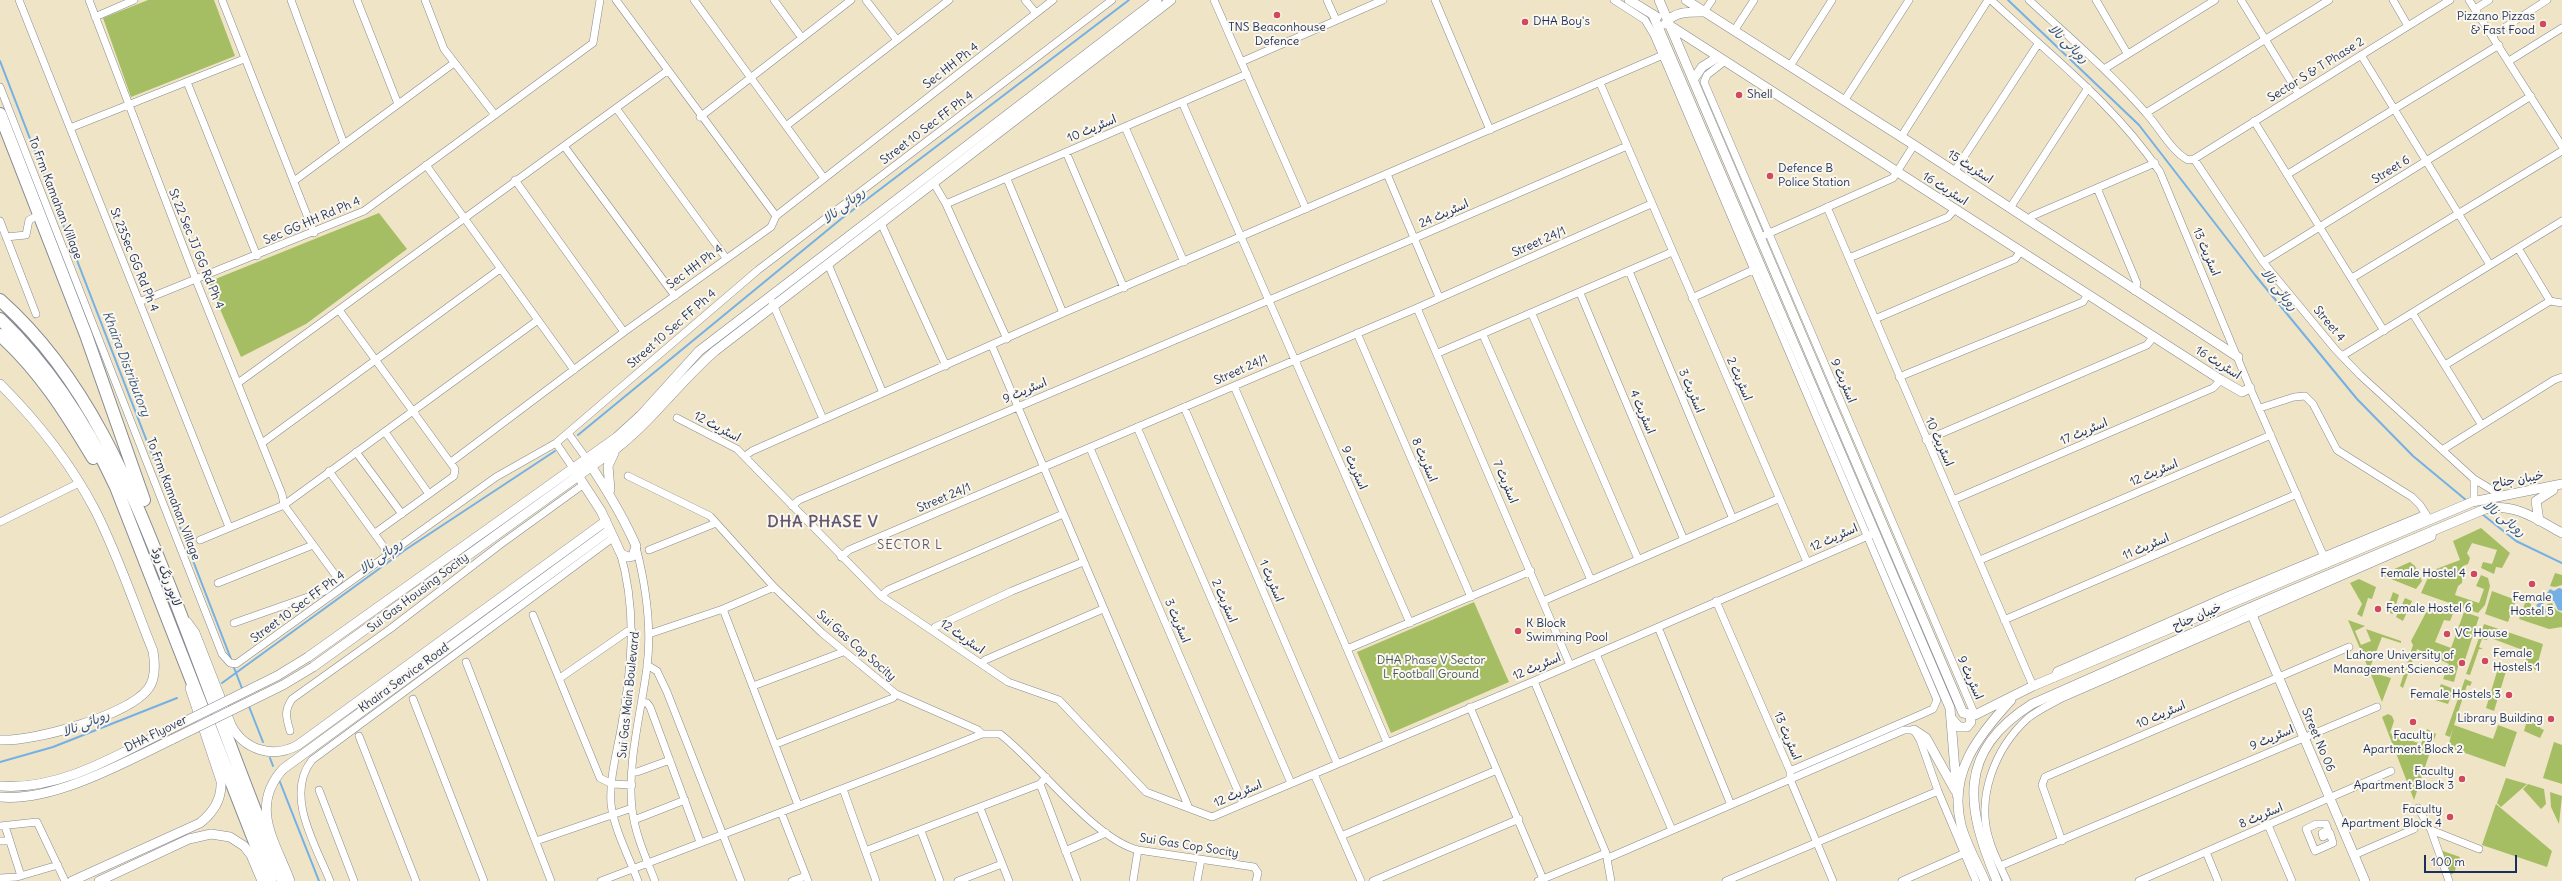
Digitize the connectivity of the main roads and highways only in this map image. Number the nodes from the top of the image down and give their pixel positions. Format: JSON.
{"nodes":[{"id":1,"x":1156,"y":0,"type":"edge"},
{"id":2,"x":1171,"y":0,"type":"edge"},
{"id":3,"x":1659,"y":0,"type":"edge"},
{"id":4,"x":1686,"y":0,"type":"edge"},
{"id":5,"x":1630,"y":4,"type":"edge"},
{"id":6,"x":1704,"y":12,"type":"junction"},
{"id":7,"x":1658,"y":14,"type":"junction"},
{"id":8,"x":1667,"y":23,"type":"junction"},
{"id":9,"x":1662,"y":32,"type":"junction"},
{"id":10,"x":1721,"y":59,"type":"junction"},
{"id":11,"x":1698,"y":85,"type":"junction"},
{"id":12,"x":0,"y":114,"type":"edge"},
{"id":13,"x":0,"y":300,"type":"edge"},
{"id":14,"x":772,"y":301,"type":"junction"},
{"id":15,"x":0,"y":319,"type":"edge"},
{"id":16,"x":0,"y":335,"type":"edge"},
{"id":17,"x":2238,"y":357,"type":"road end"},
{"id":18,"x":0,"y":384,"type":"edge"},
{"id":19,"x":2250,"y":388,"type":"road end"},
{"id":20,"x":617,"y":448,"type":"junction"},
{"id":21,"x":586,"y":458,"type":"junction"},
{"id":22,"x":592,"y":467,"type":"junction"},
{"id":23,"x":573,"y":468,"type":"junction"},
{"id":24,"x":581,"y":480,"type":"junction"},
{"id":25,"x":2562,"y":485,"type":"edge"},
{"id":26,"x":116,"y":487,"type":"junction"},
{"id":27,"x":612,"y":499,"type":"junction"},
{"id":28,"x":606,"y":521,"type":"junction"},
{"id":29,"x":2539,"y":521,"type":"junction"},
{"id":30,"x":2562,"y":533,"type":"edge"},
{"id":31,"x":612,"y":534,"type":"junction"},
{"id":32,"x":178,"y":607,"type":"junction"},
{"id":33,"x":2249,"y":608,"type":"junction"},
{"id":34,"x":183,"y":660,"type":"junction"},
{"id":35,"x":2015,"y":697,"type":"junction"},
{"id":36,"x":1972,"y":715,"type":"junction"},
{"id":37,"x":1952,"y":719,"type":"junction"},
{"id":38,"x":1914,"y":730,"type":"road end"},
{"id":39,"x":0,"y":740,"type":"edge"},
{"id":40,"x":0,"y":786,"type":"edge"},
{"id":41,"x":248,"y":788,"type":"junction"},
{"id":42,"x":1957,"y":795,"type":"junction"},
{"id":43,"x":0,"y":797,"type":"edge"},
{"id":44,"x":265,"y":817,"type":"junction"},
{"id":45,"x":72,"y":881,"type":"edge"},
{"id":46,"x":99,"y":881,"type":"edge"},
{"id":47,"x":262,"y":881,"type":"edge"},
{"id":48,"x":270,"y":881,"type":"edge"},
{"id":49,"x":283,"y":881,"type":"edge"},
{"id":50,"x":290,"y":881,"type":"edge"},
{"id":51,"x":1985,"y":881,"type":"edge"},
{"id":52,"x":1997,"y":881,"type":"edge"},
{"id":53,"x":2365,"y":881,"type":"edge"}],
"edges":[{"from":1,"to":14,"type":"main road"},
{"from":2,"to":14,"type":"main road"},
{"from":3,"to":7,"type":"main road"},
{"from":4,"to":6,"type":"main road","name":"اسٹریٹ 15"},
{"from":5,"to":7,"type":"main road"},
{"from":6,"to":8,"type":"main road"},
{"from":6,"to":17,"type":"main road","name":"اسٹریٹ 15"},
{"from":7,"to":8,"type":"main road"},
{"from":7,"to":9,"type":"main road"},
{"from":8,"to":9,"type":"main road"},
{"from":8,"to":10,"type":"main road","name":"اسٹریٹ 16"},
{"from":8,"to":11,"type":"main road"},
{"from":9,"to":37,"type":"main road"},
{"from":10,"to":11,"type":"main road"},
{"from":10,"to":19,"type":"main road","name":"اسٹریٹ 16"},
{"from":11,"to":36,"type":"main road"},
{"from":12,"to":32,"type":"highway"},
{"from":13,"to":32,"type":"highway","name":"لاہور رنگ روڈ"},
{"from":14,"to":20,"type":"main road","name":"DHA Flyover"},
{"from":14,"to":21,"type":"main road","name":"DHA Flyover"},
{"from":15,"to":26,"type":"highway","name":"لاہور رنگ روڈ"},
{"from":16,"to":26,"type":"highway"},
{"from":18,"to":39,"type":"main road"},
{"from":20,"to":22,"type":"main road","name":"DHA Flyover"},
{"from":20,"to":27,"type":"main road"},
{"from":21,"to":22,"type":"main road","name":"Sui Gas Main Boulevard"},
{"from":21,"to":23,"type":"main road","name":"DHA Flyover"},
{"from":22,"to":24,"type":"main road","name":"DHA Flyover"},
{"from":22,"to":27,"type":"main road","name":"Sui Gas Main Boulevard"},
{"from":23,"to":24,"type":"main road","name":"Sui Gas Main Boulevard"},
{"from":23,"to":40,"type":"main road","name":"DHA Flyover","bridge":true},
{"from":24,"to":28,"type":"main road","name":"Sui Gas Main Boulevard"},
{"from":24,"to":43,"type":"main road","name":"DHA Flyover","bridge":true},
{"from":25,"to":29,"type":"main road"},
{"from":25,"to":35,"type":"main road","name":"خیبان جناح"},
{"from":26,"to":34,"type":"highway","name":"لاہور رنگ روڈ"},
{"from":27,"to":31,"type":"main road","name":"Sui Gas Main Boulevard"},
{"from":28,"to":31,"type":"main road","name":"Sui Gas Main Boulevard"},
{"from":28,"to":32,"type":"main road"},
{"from":29,"to":30,"type":"main road","name":"خیبان جناح"},
{"from":29,"to":33,"type":"main road","name":"خیبان جناح"},
{"from":31,"to":44,"type":"main road"},
{"from":32,"to":41,"type":"highway","name":"لاہور رنگ روڈ"},
{"from":33,"to":52,"type":"main road","name":"خیبان جناح"},
{"from":33,"to":53,"type":"main road","name":"Street No 06"},
{"from":34,"to":45,"type":"main road"},
{"from":34,"to":48,"type":"highway","name":"لاہور رنگ روڈ"},
{"from":35,"to":36,"type":"main road","name":"خیبان جناح"},
{"from":35,"to":42,"type":"main road","name":"خیبان جناح"},
{"from":36,"to":37,"type":"main road"},
{"from":37,"to":42,"type":"main road"},
{"from":38,"to":42,"type":"main road"},
{"from":41,"to":44,"type":"main road"},
{"from":41,"to":49,"type":"highway","name":"لاہور رنگ روڈ"},
{"from":42,"to":51,"type":"main road","name":"خیبان جناح"},
{"from":44,"to":50,"type":"main road"},
{"from":46,"to":47,"type":"main road"}]}
